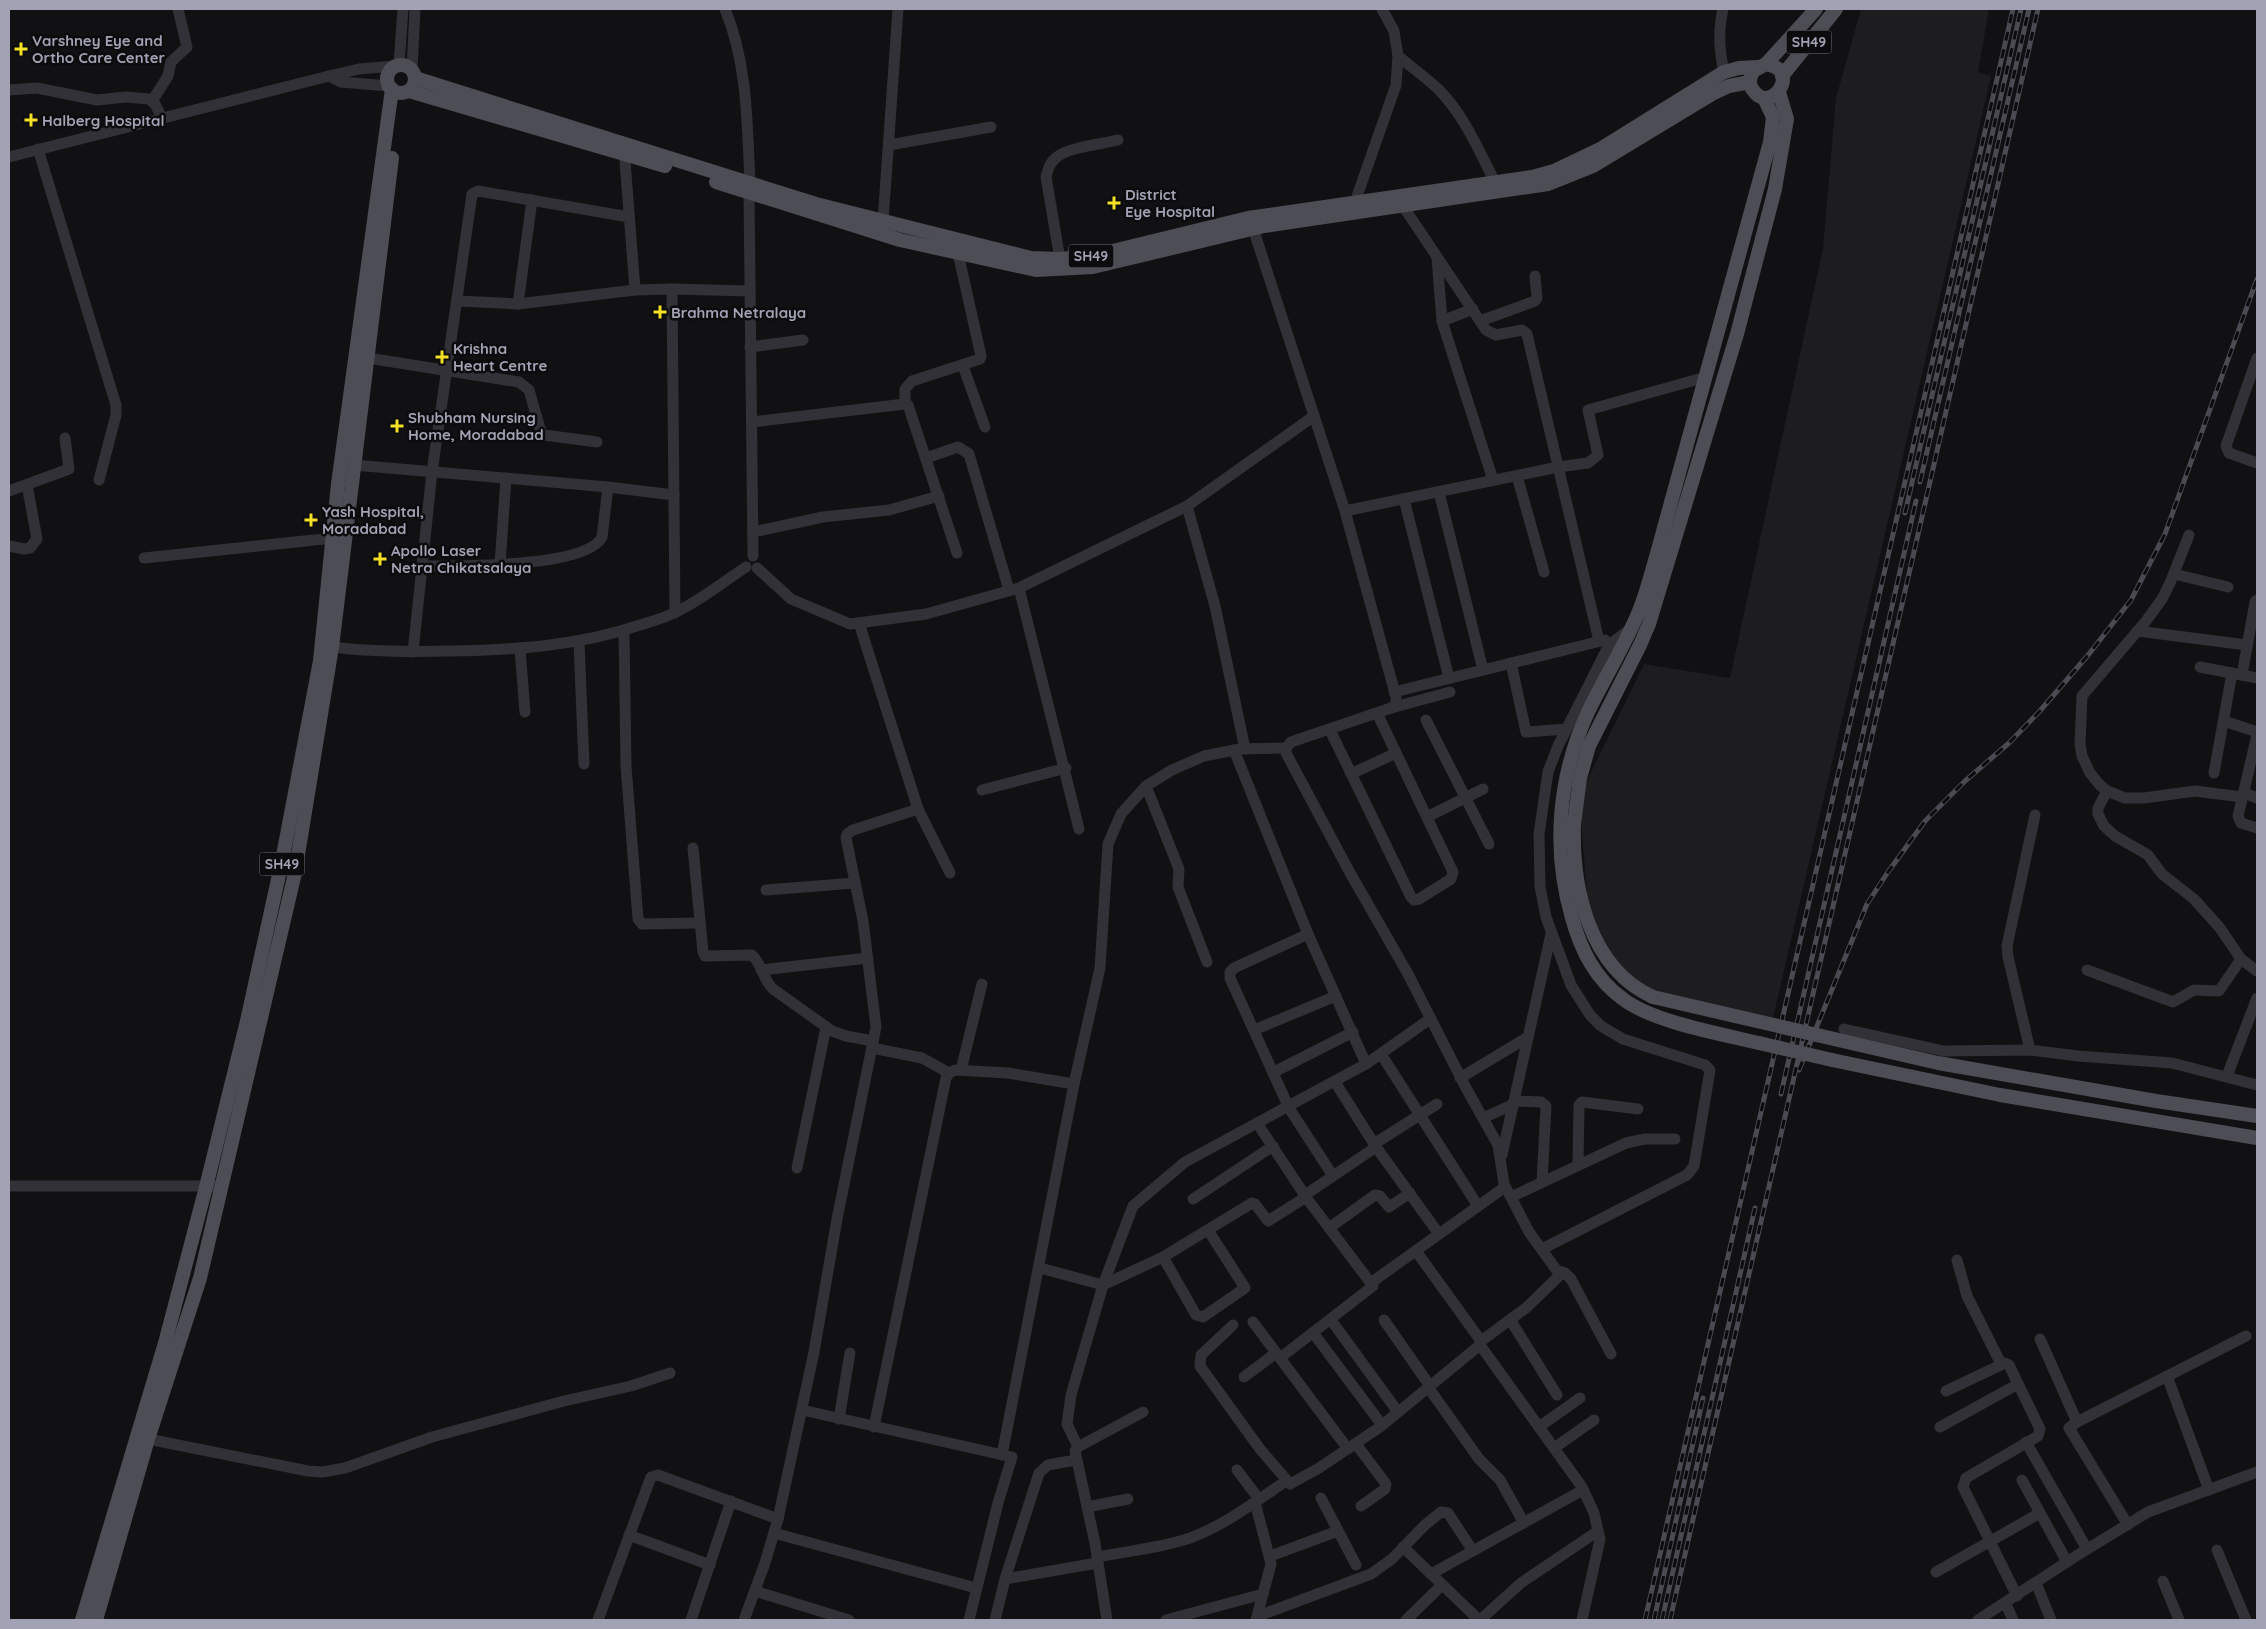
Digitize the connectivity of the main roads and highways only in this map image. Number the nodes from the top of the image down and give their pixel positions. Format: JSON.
{"nodes":[{"id":1,"x":1816,"y":9,"type":"edge"},
{"id":2,"x":1836,"y":9,"type":"edge"},
{"id":3,"x":1762,"y":66,"type":"junction"},
{"id":4,"x":1782,"y":76,"type":"junction"},
{"id":5,"x":401,"y":80,"type":"junction"},
{"id":6,"x":1750,"y":82,"type":"junction"},
{"id":7,"x":1779,"y":92,"type":"junction"},
{"id":8,"x":1764,"y":98,"type":"junction"},
{"id":9,"x":750,"y":188,"type":"junction"},
{"id":10,"x":1252,"y":223,"type":"junction"},
{"id":11,"x":1682,"y":488,"type":"junction"},
{"id":12,"x":2257,"y":1116,"type":"edge"},
{"id":13,"x":2257,"y":1138,"type":"edge"},
{"id":14,"x":82,"y":1620,"type":"edge"},
{"id":15,"x":96,"y":1620,"type":"edge"}],
"edges":[{"from":1,"to":3,"type":"main road","number":"SH49"},
{"from":2,"to":4,"type":"main road","number":"SH49"},
{"from":3,"to":4,"type":"main road"},
{"from":3,"to":6,"type":"main road"},
{"from":3,"to":10,"type":"main road","number":"SH49"},
{"from":4,"to":7,"type":"main road"},
{"from":5,"to":9,"type":"main road","number":"SH49"},
{"from":5,"to":14,"type":"main road","number":"SH49"},
{"from":5,"to":15,"type":"main road","number":"SH49"},
{"from":6,"to":8,"type":"main road"},
{"from":6,"to":10,"type":"main road","number":"SH49"},
{"from":7,"to":8,"type":"main road"},
{"from":7,"to":11,"type":"main road"},
{"from":8,"to":11,"type":"main road"},
{"from":9,"to":10,"type":"main road","number":"SH49"},
{"from":9,"to":10,"type":"main road","number":"SH49"},
{"from":11,"to":12,"type":"main road","bridge":true},
{"from":11,"to":13,"type":"main road","bridge":true}]}
